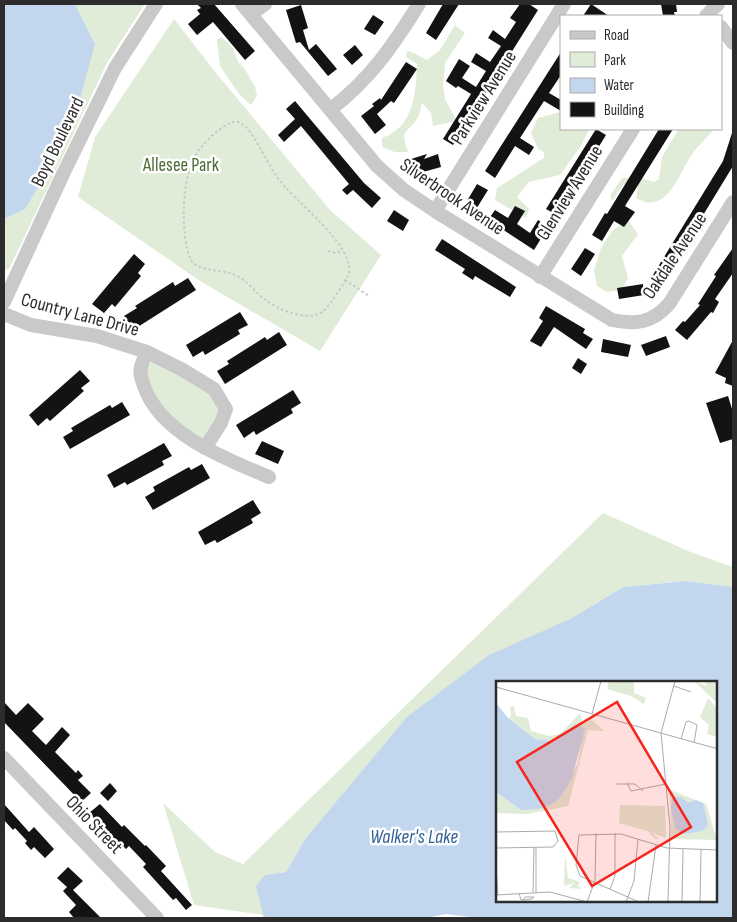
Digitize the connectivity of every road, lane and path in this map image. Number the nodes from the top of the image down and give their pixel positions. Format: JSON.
{"nodes":[{"id":1,"x":156,"y":4,"type":"edge"},
{"id":2,"x":265,"y":4,"type":"edge"},
{"id":3,"x":419,"y":4,"type":"edge"},
{"id":4,"x":564,"y":4,"type":"edge"},
{"id":5,"x":247,"y":9,"type":"edge"},
{"id":6,"x":722,"y":28,"type":"edge"},
{"id":7,"x":733,"y":43,"type":"edge"},
{"id":8,"x":330,"y":110,"type":"junction"},
{"id":9,"x":632,"y":130,"type":"edge"},
{"id":10,"x":733,"y":202,"type":"edge"},
{"id":11,"x":435,"y":211,"type":"junction"},
{"id":12,"x":328,"y":251,"type":"dead end"},
{"id":13,"x":343,"y":251,"type":"junction"},
{"id":14,"x":540,"y":277,"type":"junction"},
{"id":15,"x":345,"y":280,"type":"junction"},
{"id":16,"x":369,"y":296,"type":"dead end"},
{"id":17,"x":4,"y":302,"type":"edge"},
{"id":18,"x":4,"y":314,"type":"edge"},
{"id":19,"x":640,"y":323,"type":"joint"},
{"id":20,"x":147,"y":352,"type":"junction"},
{"id":21,"x":205,"y":448,"type":"junction"},
{"id":22,"x":269,"y":477,"type":"dead end"},
{"id":23,"x":4,"y":758,"type":"edge"},
{"id":24,"x":157,"y":918,"type":"edge"}],
"edges":[{"from":1,"to":17,"type":"street","name":"Boyd Boulevard"},
{"from":2,"to":5,"type":"street"},
{"from":3,"to":8,"type":"street"},
{"from":4,"to":11,"type":"street","name":"Parkview Avenue"},
{"from":5,"to":8,"type":"street","name":"Silverbrook Avenue"},
{"from":6,"to":7,"type":"street"},
{"from":8,"to":11,"type":"street","name":"Silverbrook Avenue"},
{"from":9,"to":14,"type":"street","name":"Glenview Avenue"},
{"from":10,"to":19,"type":"street","name":"Oakdale Avenue"},
{"from":11,"to":14,"type":"street","name":"Silverbrook Avenue"},
{"from":12,"to":13,"type":"path"},
{"from":13,"to":15,"type":"path"},
{"from":13,"to":15,"type":"path"},
{"from":14,"to":19,"type":"street","name":"Silverbrook Avenue"},
{"from":15,"to":16,"type":"path"},
{"from":18,"to":20,"type":"street","name":"Country Lane Drive"},
{"from":20,"to":21,"type":"street","name":"Country Lane Drive"},
{"from":20,"to":21,"type":"street","name":"Country Lane Drive"},
{"from":21,"to":22,"type":"street","name":"Country Lane Drive"},
{"from":23,"to":24,"type":"street","name":"Ohio Street"}]}
